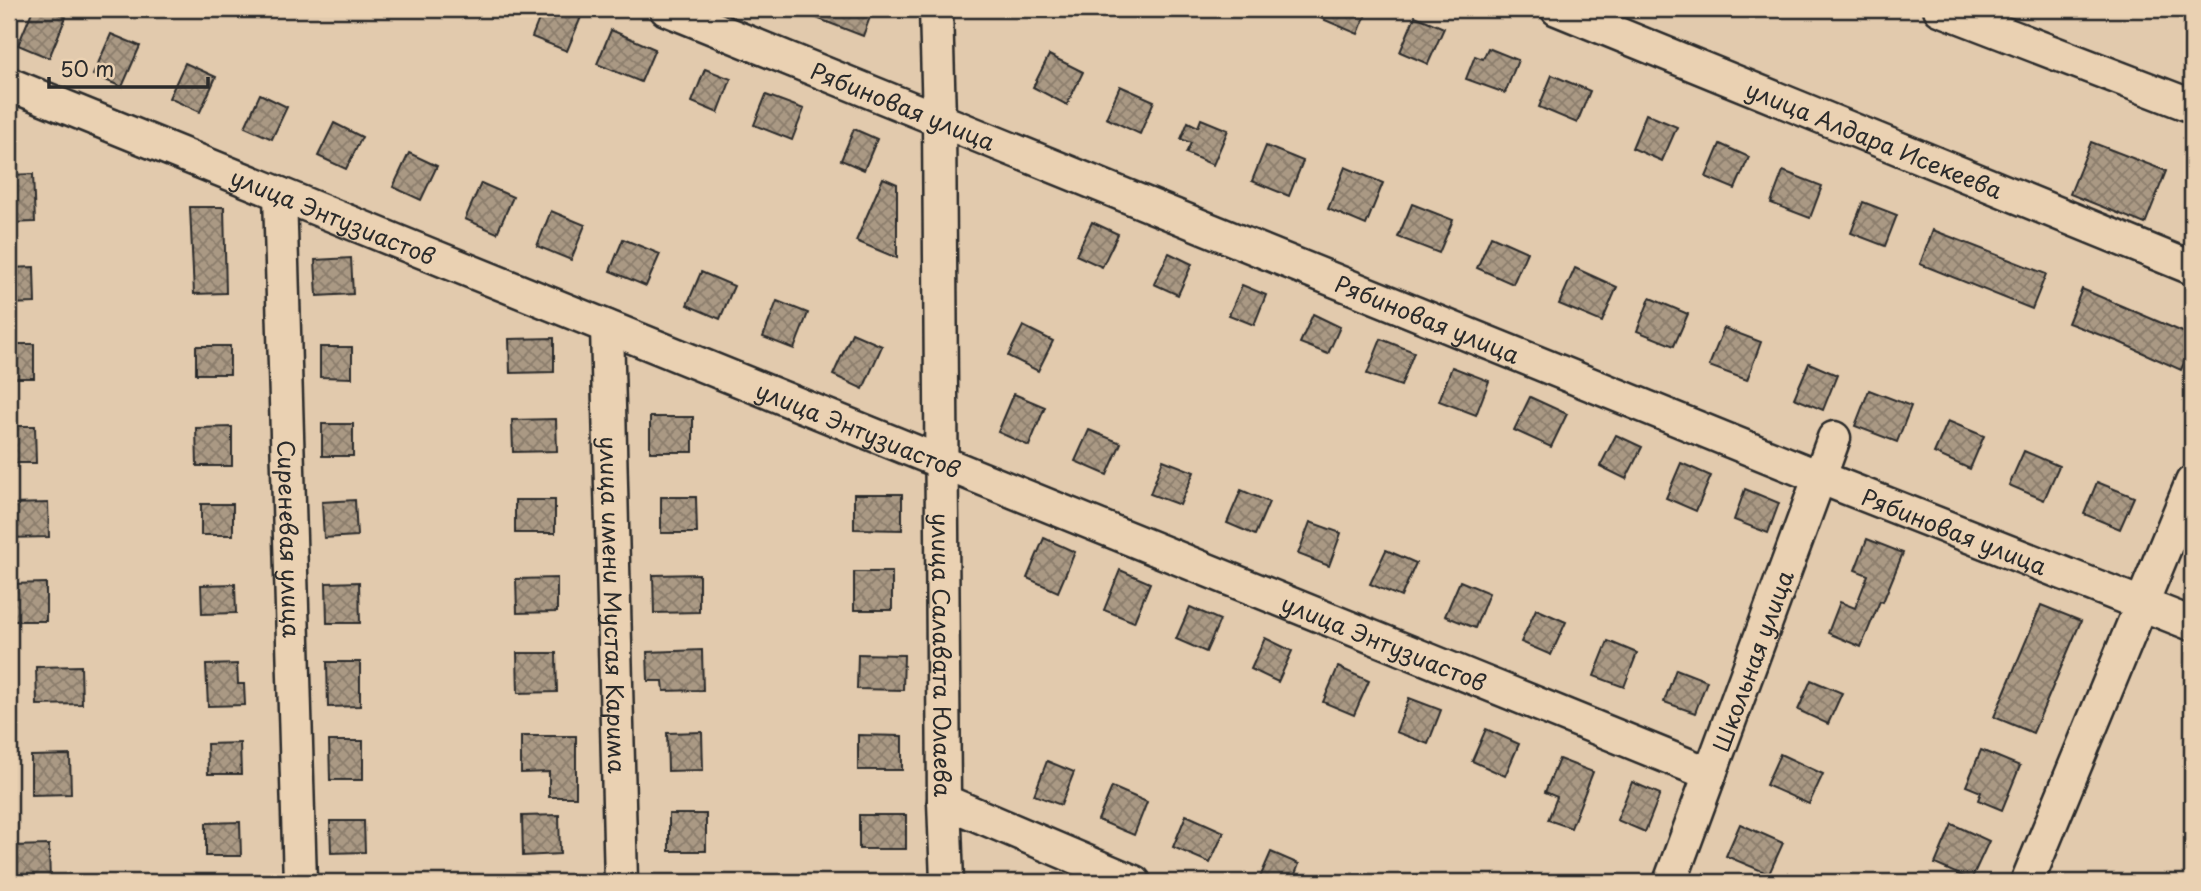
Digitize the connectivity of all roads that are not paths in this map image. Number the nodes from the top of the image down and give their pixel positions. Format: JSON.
{"nodes":[{"id":1,"x":666,"y":9,"type":"edge"},
{"id":2,"x":936,"y":9,"type":"edge"},
{"id":3,"x":1557,"y":9,"type":"edge"},
{"id":4,"x":1940,"y":9,"type":"edge"},
{"id":5,"x":9,"y":84,"type":"edge"},
{"id":6,"x":2192,"y":106,"type":"edge"},
{"id":7,"x":939,"y":119,"type":"junction"},
{"id":8,"x":280,"y":194,"type":"junction"},
{"id":9,"x":2192,"y":268,"type":"edge"},
{"id":10,"x":607,"y":327,"type":"junction"},
{"id":11,"x":1833,"y":438,"type":"dead end"},
{"id":12,"x":941,"y":462,"type":"junction"},
{"id":13,"x":1819,"y":477,"type":"junction"},
{"id":14,"x":2192,"y":482,"type":"edge"},
{"id":15,"x":2142,"y":604,"type":"junction"},
{"id":16,"x":2192,"y":624,"type":"edge"},
{"id":17,"x":1710,"y":774,"type":"junction"},
{"id":18,"x":944,"y":801,"type":"junction"},
{"id":19,"x":300,"y":882,"type":"edge"},
{"id":20,"x":621,"y":882,"type":"edge"},
{"id":21,"x":947,"y":882,"type":"edge"},
{"id":22,"x":1134,"y":882,"type":"edge"},
{"id":23,"x":1670,"y":882,"type":"edge"},
{"id":24,"x":2028,"y":882,"type":"edge"}],
"edges":[{"from":1,"to":7,"type":"street","name":"Рябиновая улица"},
{"from":2,"to":7,"type":"street","name":"улица Салавата Юлаева"},
{"from":3,"to":9,"type":"street","name":"улица Алдара Исекеева"},
{"from":4,"to":6,"type":"street"},
{"from":5,"to":8,"type":"street","name":"улица Энтузиастов"},
{"from":7,"to":12,"type":"street","name":"улица Салавата Юлаева"},
{"from":7,"to":13,"type":"street","name":"Рябиновая улица"},
{"from":8,"to":10,"type":"street","name":"улица Энтузиастов"},
{"from":8,"to":19,"type":"street","name":"Сиреневая улица"},
{"from":10,"to":12,"type":"street","name":"улица Энтузиастов"},
{"from":10,"to":20,"type":"street","name":"улица имени Мустая Карима"},
{"from":11,"to":13,"type":"street","name":"Школьная улица"},
{"from":12,"to":17,"type":"street","name":"улица Энтузиастов"},
{"from":12,"to":18,"type":"street","name":"улица Салавата Юлаева"},
{"from":13,"to":15,"type":"street","name":"Рябиновая улица"},
{"from":13,"to":17,"type":"street","name":"Школьная улица"},
{"from":14,"to":15,"type":"street"},
{"from":15,"to":16,"type":"street","name":"Рябиновая улица"},
{"from":15,"to":24,"type":"street"},
{"from":17,"to":23,"type":"street","name":"Школьная улица"},
{"from":18,"to":21,"type":"street","name":"улица Салавата Юлаева"},
{"from":18,"to":22,"type":"street"}]}
